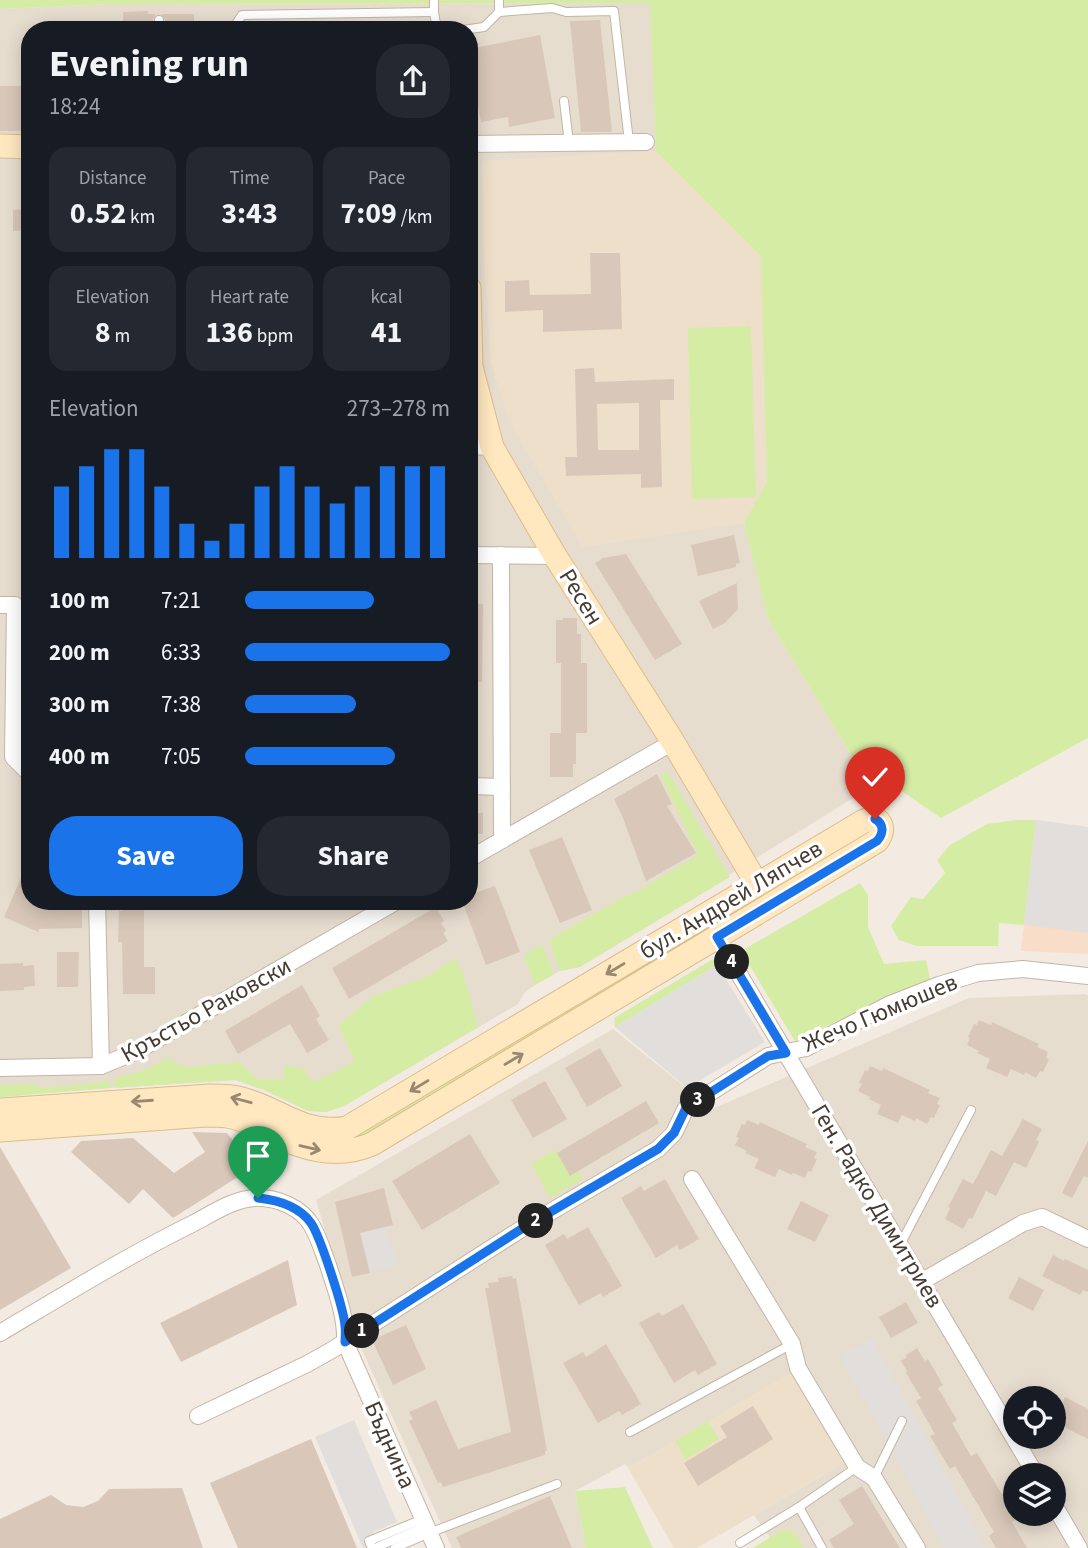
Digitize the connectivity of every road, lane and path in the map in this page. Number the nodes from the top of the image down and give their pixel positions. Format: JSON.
{"nodes":[{"id":1,"x":434,"y":0,"type":"edge"},
{"id":2,"x":499,"y":0,"type":"edge"},
{"id":3,"x":434,"y":12,"type":"junction"},
{"id":4,"x":499,"y":12,"type":"junction"},
{"id":5,"x":238,"y":21,"type":"edge"},
{"id":6,"x":436,"y":21,"type":"edge"},
{"id":7,"x":478,"y":28,"type":"edge"},
{"id":8,"x":564,"y":101,"type":"dead end"},
{"id":9,"x":629,"y":142,"type":"junction"},
{"id":10,"x":646,"y":142,"type":"dead end"},
{"id":11,"x":569,"y":143,"type":"junction"},
{"id":12,"x":478,"y":144,"type":"edge"},
{"id":13,"x":0,"y":146,"type":"edge"},
{"id":14,"x":21,"y":147,"type":"edge"},
{"id":15,"x":478,"y":429,"type":"edge"},
{"id":16,"x":480,"y":447,"type":"edge"},
{"id":17,"x":478,"y":555,"type":"edge"},
{"id":18,"x":501,"y":555,"type":"junction"},
{"id":19,"x":555,"y":555,"type":"junction"},
{"id":20,"x":0,"y":606,"type":"edge"},
{"id":21,"x":673,"y":742,"type":"junction"},
{"id":22,"x":21,"y":765,"type":"edge"},
{"id":23,"x":478,"y":786,"type":"edge"},
{"id":24,"x":502,"y":787,"type":"junction"},
{"id":25,"x":502,"y":841,"type":"junction"},
{"id":26,"x":478,"y":854,"type":"edge"},
{"id":27,"x":757,"y":884,"type":"junction"},
{"id":28,"x":97,"y":910,"type":"edge"},
{"id":29,"x":381,"y":910,"type":"edge"},
{"id":30,"x":717,"y":937,"type":"junction"},
{"id":31,"x":1088,"y":976,"type":"edge"},
{"id":32,"x":786,"y":1053,"type":"junction"},
{"id":33,"x":102,"y":1066,"type":"junction"},
{"id":34,"x":0,"y":1068,"type":"edge"},
{"id":35,"x":0,"y":1110,"type":"edge"},
{"id":36,"x":971,"y":1110,"type":"dead end"},
{"id":37,"x":267,"y":1120,"type":"junction"},
{"id":38,"x":347,"y":1128,"type":"junction"},
{"id":39,"x":0,"y":1130,"type":"edge"},
{"id":40,"x":362,"y":1148,"type":"junction"},
{"id":41,"x":692,"y":1179,"type":"dead end"},
{"id":42,"x":1088,"y":1239,"type":"edge"},
{"id":43,"x":900,"y":1245,"type":"junction"},
{"id":44,"x":921,"y":1282,"type":"junction"},
{"id":45,"x":0,"y":1333,"type":"edge"},
{"id":46,"x":345,"y":1342,"type":"junction"},
{"id":47,"x":792,"y":1344,"type":"junction"},
{"id":48,"x":198,"y":1416,"type":"dead end"},
{"id":49,"x":902,"y":1421,"type":"dead end"},
{"id":50,"x":630,"y":1432,"type":"dead end"},
{"id":51,"x":1029,"y":1463,"type":"edge"},
{"id":52,"x":857,"y":1467,"type":"junction"},
{"id":53,"x":874,"y":1478,"type":"junction"},
{"id":54,"x":557,"y":1484,"type":"dead end"},
{"id":55,"x":799,"y":1507,"type":"junction"},
{"id":56,"x":1066,"y":1525,"type":"edge"},
{"id":57,"x":429,"y":1531,"type":"edge"},
{"id":58,"x":740,"y":1543,"type":"dead end"},
{"id":59,"x":372,"y":1546,"type":"edge"},
{"id":60,"x":395,"y":1548,"type":"edge"},
{"id":61,"x":822,"y":1548,"type":"edge"},
{"id":62,"x":917,"y":1548,"type":"edge"},
{"id":63,"x":1079,"y":1548,"type":"edge"}],
"edges":[{"from":1,"to":3,"type":"lane"},
{"from":2,"to":4,"type":"lane"},
{"from":3,"to":5,"type":"lane"},
{"from":3,"to":6,"type":"lane"},
{"from":4,"to":7,"type":"lane"},
{"from":4,"to":9,"type":"lane"},
{"from":8,"to":11,"type":"lane"},
{"from":9,"to":10,"type":"street"},
{"from":9,"to":11,"type":"street"},
{"from":11,"to":12,"type":"street"},
{"from":13,"to":14,"type":"main road"},
{"from":15,"to":16,"type":"main road","name":"Ресен"},
{"from":16,"to":19,"type":"main road","name":"Ресен"},
{"from":17,"to":18,"type":"street"},
{"from":18,"to":19,"type":"street"},
{"from":18,"to":24,"type":"street"},
{"from":19,"to":21,"type":"main road","name":"Ресен"},
{"from":20,"to":22,"type":"street"},
{"from":21,"to":25,"type":"street"},
{"from":21,"to":27,"type":"main road","name":"Ресен"},
{"from":23,"to":24,"type":"street"},
{"from":24,"to":25,"type":"street"},
{"from":25,"to":26,"type":"street"},
{"from":27,"to":30,"type":"main road","name":"бул. Андрей Ляпчев"},
{"from":27,"to":38,"type":"main road","name":"бул. Андрей Ляпчев","one_way":true},
{"from":28,"to":33,"type":"street"},
{"from":29,"to":33,"type":"street","name":"Кръстьо Раковски"},
{"from":30,"to":32,"type":"street","name":"Ген. Радко Димитриев"},
{"from":40,"to":30,"type":"main road","name":"бул. Андрей Ляпчев","one_way":true},
{"from":31,"to":32,"type":"street","name":"Жечо Гюмюшев"},
{"from":32,"to":43,"type":"street","name":"Ген. Радко Димитриев"},
{"from":32,"to":46,"type":"street","name":"Жечо Гюмюшев"},
{"from":33,"to":34,"type":"street","name":"Кръстьо Раковски"},
{"from":37,"to":35,"type":"main road","one_way":true},
{"from":36,"to":43,"type":"lane"},
{"from":37,"to":38,"type":"main road"},
{"from":37,"to":39,"type":"main road"},
{"from":37,"to":40,"type":"main road","one_way":true},
{"from":38,"to":40,"type":"lane"},
{"from":41,"to":47,"type":"street"},
{"from":42,"to":44,"type":"street"},
{"from":43,"to":44,"type":"street","name":"Ген. Радко Димитриев"},
{"from":44,"to":51,"type":"street","name":"Ген. Радко Димитриев"},
{"from":45,"to":46,"type":"street","name":"Бъднина"},
{"from":46,"to":48,"type":"street","name":"Жечо Гюмюшев"},
{"from":46,"to":57,"type":"street","name":"Бъднина"},
{"from":47,"to":50,"type":"lane"},
{"from":47,"to":52,"type":"street"},
{"from":49,"to":53,"type":"lane"},
{"from":52,"to":53,"type":"street"},
{"from":52,"to":55,"type":"lane"},
{"from":53,"to":62,"type":"street"},
{"from":54,"to":57,"type":"lane"},
{"from":55,"to":58,"type":"lane"},
{"from":55,"to":61,"type":"lane"},
{"from":56,"to":63,"type":"street"},
{"from":57,"to":59,"type":"lane"},
{"from":57,"to":60,"type":"lane"}]}
